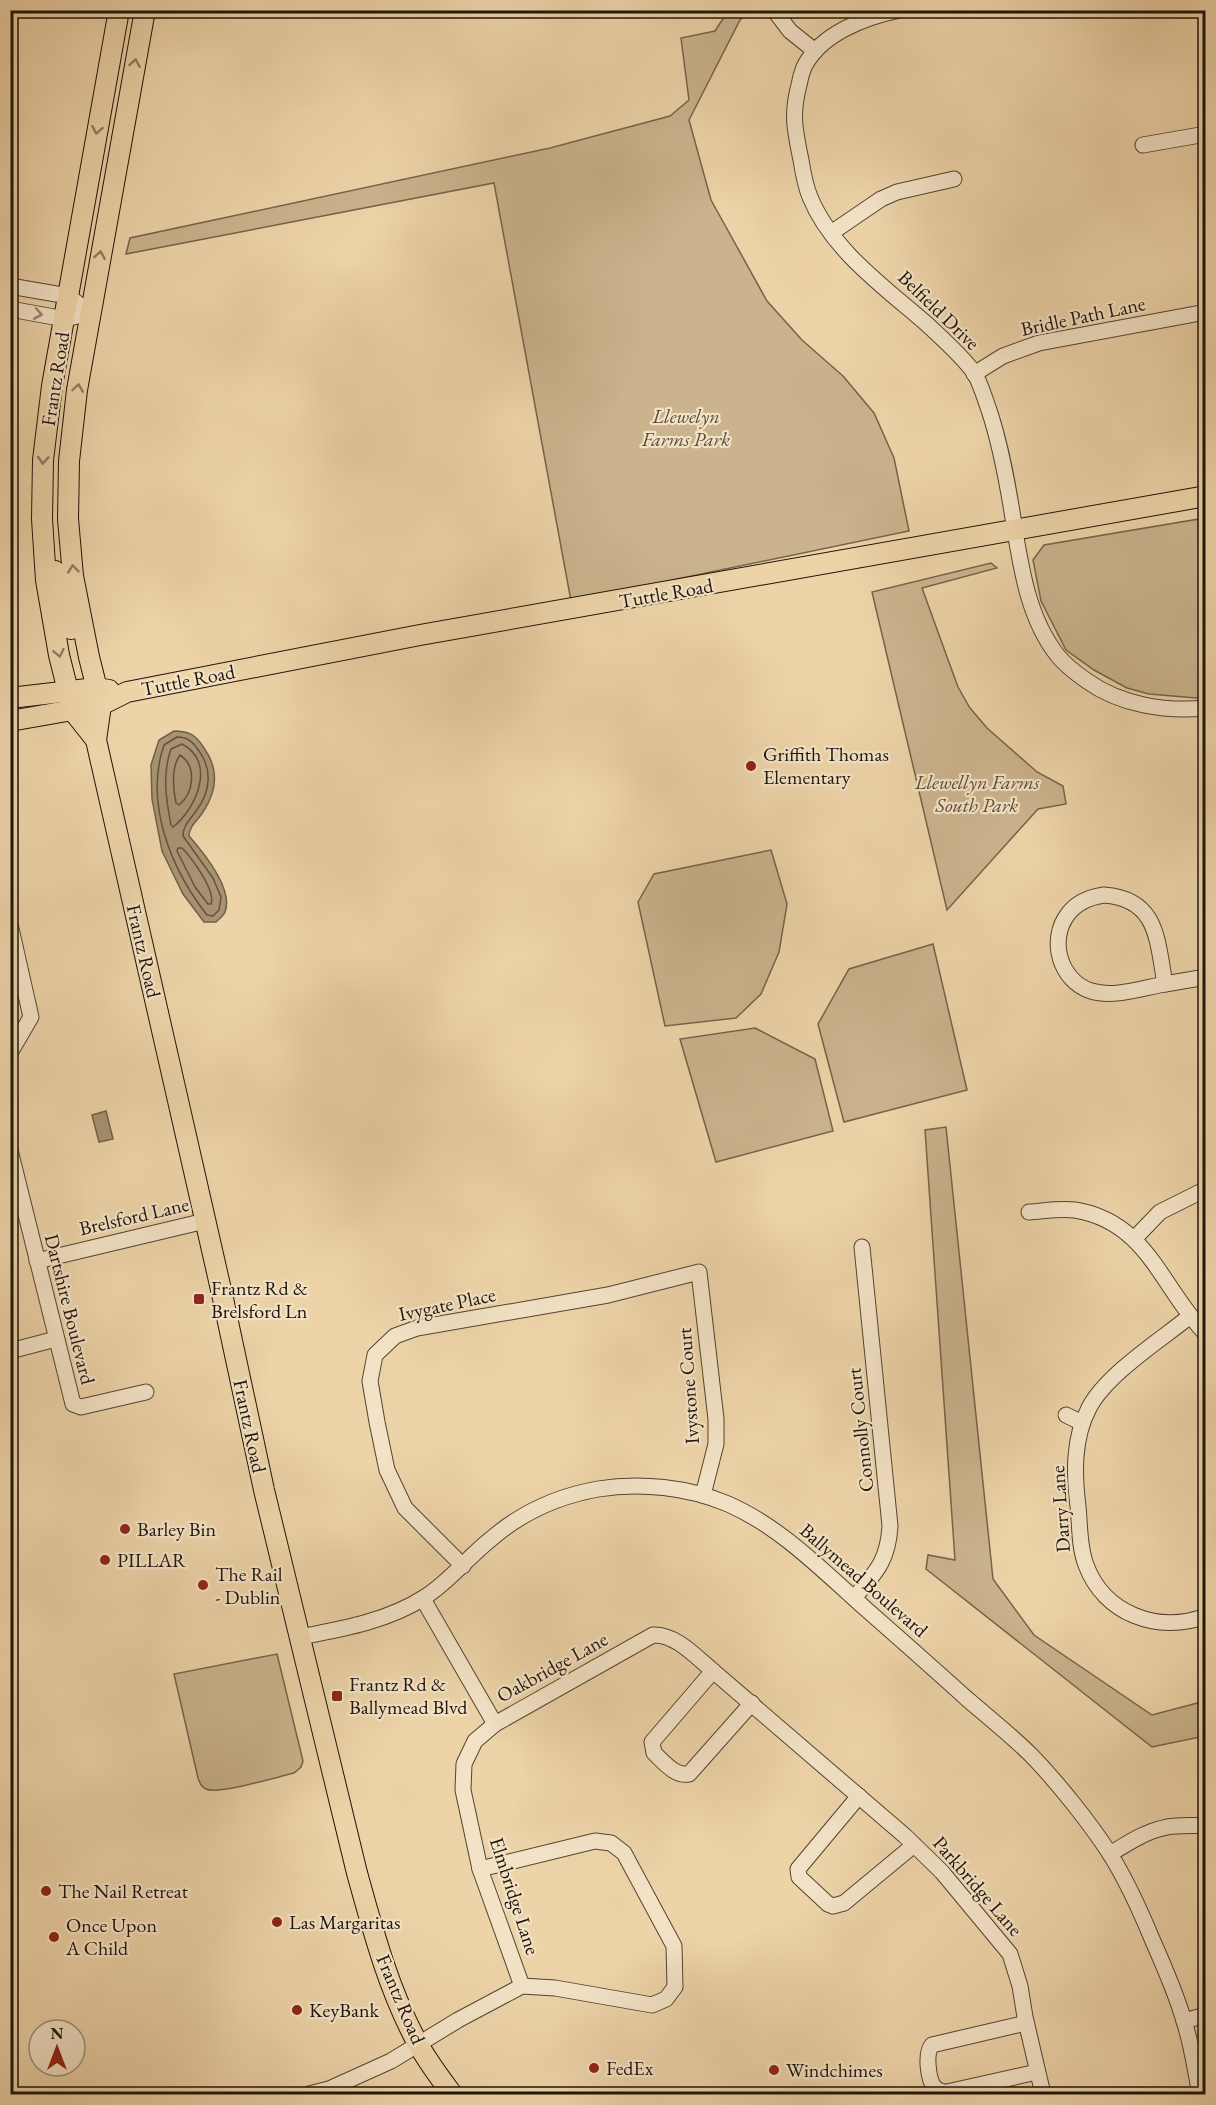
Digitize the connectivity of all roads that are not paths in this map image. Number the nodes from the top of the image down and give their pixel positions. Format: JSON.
{"nodes":[{"id":1,"x":119,"y":10,"type":"edge"},
{"id":2,"x":145,"y":10,"type":"edge"},
{"id":3,"x":774,"y":10,"type":"edge"},
{"id":4,"x":900,"y":10,"type":"edge"},
{"id":5,"x":815,"y":51,"type":"junction"},
{"id":6,"x":1206,"y":134,"type":"edge"},
{"id":7,"x":1143,"y":146,"type":"dead end"},
{"id":8,"x":954,"y":179,"type":"dead end"},
{"id":9,"x":831,"y":233,"type":"junction"},
{"id":10,"x":10,"y":286,"type":"edge"},
{"id":11,"x":68,"y":296,"type":"junction"},
{"id":12,"x":10,"y":309,"type":"edge"},
{"id":13,"x":1206,"y":312,"type":"edge"},
{"id":14,"x":90,"y":313,"type":"junction"},
{"id":15,"x":65,"y":319,"type":"junction"},
{"id":16,"x":974,"y":374,"type":"junction"},
{"id":17,"x":1206,"y":496,"type":"edge"},
{"id":18,"x":1015,"y":530,"type":"junction"},
{"id":19,"x":43,"y":531,"type":"junction"},
{"id":20,"x":67,"y":690,"type":"junction"},
{"id":21,"x":95,"y":694,"type":"junction"},
{"id":22,"x":10,"y":698,"type":"edge"},
{"id":23,"x":1206,"y":708,"type":"edge"},
{"id":24,"x":73,"y":711,"type":"junction"},
{"id":25,"x":10,"y":721,"type":"edge"},
{"id":26,"x":96,"y":740,"type":"junction"},
{"id":27,"x":10,"y":924,"type":"edge"},
{"id":28,"x":15,"y":962,"type":"edge"},
{"id":29,"x":1206,"y":976,"type":"edge"},
{"id":30,"x":1165,"y":984,"type":"junction"},
{"id":31,"x":10,"y":1053,"type":"edge"},
{"id":32,"x":10,"y":1150,"type":"edge"},
{"id":33,"x":1206,"y":1189,"type":"edge"},
{"id":34,"x":1029,"y":1212,"type":"dead end"},
{"id":35,"x":206,"y":1221,"type":"junction"},
{"id":36,"x":1135,"y":1238,"type":"junction"},
{"id":37,"x":862,"y":1247,"type":"dead end"},
{"id":38,"x":37,"y":1261,"type":"junction"},
{"id":39,"x":699,"y":1272,"type":"joint"},
{"id":40,"x":1189,"y":1317,"type":"junction"},
{"id":41,"x":1206,"y":1334,"type":"edge"},
{"id":42,"x":57,"y":1339,"type":"junction"},
{"id":43,"x":10,"y":1350,"type":"edge"},
{"id":44,"x":146,"y":1392,"type":"dead end"},
{"id":45,"x":1066,"y":1415,"type":"dead end"},
{"id":46,"x":1082,"y":1423,"type":"junction"},
{"id":47,"x":703,"y":1495,"type":"junction"},
{"id":48,"x":463,"y":1566,"type":"junction"},
{"id":49,"x":854,"y":1598,"type":"junction"},
{"id":50,"x":423,"y":1599,"type":"junction"},
{"id":51,"x":1206,"y":1616,"type":"edge"},
{"id":52,"x":663,"y":1635,"type":"joint"},
{"id":53,"x":300,"y":1637,"type":"junction"},
{"id":54,"x":713,"y":1671,"type":"junction"},
{"id":55,"x":752,"y":1703,"type":"junction"},
{"id":56,"x":495,"y":1724,"type":"junction"},
{"id":57,"x":860,"y":1796,"type":"junction"},
{"id":58,"x":1206,"y":1825,"type":"edge"},
{"id":59,"x":914,"y":1845,"type":"junction"},
{"id":60,"x":1110,"y":1854,"type":"junction"},
{"id":61,"x":480,"y":1869,"type":"junction"},
{"id":62,"x":522,"y":1986,"type":"junction"},
{"id":63,"x":1206,"y":2015,"type":"edge"},
{"id":64,"x":1184,"y":2021,"type":"junction"},
{"id":65,"x":1026,"y":2023,"type":"junction"},
{"id":66,"x":418,"y":2044,"type":"junction"},
{"id":67,"x":1037,"y":2072,"type":"junction"},
{"id":68,"x":309,"y":2094,"type":"edge"},
{"id":69,"x":452,"y":2094,"type":"edge"},
{"id":70,"x":1043,"y":2094,"type":"edge"},
{"id":71,"x":1200,"y":2094,"type":"edge"}],
"edges":[{"from":1,"to":11,"type":"main road","name":"Frantz Road","one_way":true},
{"from":14,"to":2,"type":"main road","name":"Frantz Road","one_way":true},
{"from":3,"to":5,"type":"street"},
{"from":4,"to":5,"type":"street","name":"Belfield Drive"},
{"from":5,"to":9,"type":"street","name":"Belfield Drive"},
{"from":6,"to":7,"type":"street"},
{"from":8,"to":9,"type":"street"},
{"from":9,"to":16,"type":"street","name":"Belfield Drive"},
{"from":10,"to":11,"type":"street"},
{"from":11,"to":14,"type":"street"},
{"from":11,"to":15,"type":"main road","name":"Frantz Road"},
{"from":12,"to":15,"type":"street","one_way":true},
{"from":13,"to":16,"type":"street","name":"Bridle Path Lane"},
{"from":14,"to":15,"type":"street"},
{"from":21,"to":14,"type":"main road","name":"Frantz Road","one_way":true},
{"from":15,"to":19,"type":"main road","name":"Frantz Road","one_way":true},
{"from":16,"to":18,"type":"street","name":"Belfield Drive"},
{"from":17,"to":18,"type":"main road","name":"Tuttle Road"},
{"from":18,"to":21,"type":"main road","name":"Tuttle Road"},
{"from":18,"to":23,"type":"street","name":"Belfield Drive"},
{"from":19,"to":20,"type":"main road","name":"Frantz Road","one_way":true},
{"from":19,"to":21,"type":"main road"},
{"from":20,"to":21,"type":"main road"},
{"from":20,"to":22,"type":"main road"},
{"from":20,"to":24,"type":"main road","name":"Frantz Road"},
{"from":21,"to":24,"type":"main road"},
{"from":21,"to":26,"type":"main road","name":"Frantz Road"},
{"from":24,"to":25,"type":"main road"},
{"from":24,"to":26,"type":"main road","name":"Frantz Road"},
{"from":26,"to":35,"type":"main road","name":"Frantz Road"},
{"from":27,"to":28,"type":"street"},
{"from":28,"to":31,"type":"street"},
{"from":29,"to":30,"type":"street"},
{"from":30,"to":30,"type":"street"},
{"from":32,"to":38,"type":"street","name":"Dartshire Boulevard"},
{"from":33,"to":36,"type":"street"},
{"from":34,"to":36,"type":"street"},
{"from":35,"to":38,"type":"street","name":"Brelsford Lane"},
{"from":35,"to":53,"type":"main road","name":"Frantz Road"},
{"from":36,"to":40,"type":"street"},
{"from":37,"to":49,"type":"street","name":"Connolly Court"},
{"from":38,"to":42,"type":"street","name":"Dartshire Boulevard"},
{"from":39,"to":47,"type":"street","name":"Ivystone Court"},
{"from":39,"to":48,"type":"street","name":"Ivygate Place"},
{"from":40,"to":41,"type":"street"},
{"from":40,"to":46,"type":"street","name":"Darry Lane"},
{"from":42,"to":43,"type":"street"},
{"from":42,"to":44,"type":"street","name":"Dartshire Boulevard"},
{"from":45,"to":46,"type":"street"},
{"from":46,"to":51,"type":"street","name":"Darry Lane"},
{"from":47,"to":48,"type":"street","name":"Ballymead Boulevard"},
{"from":47,"to":49,"type":"street","name":"Ballymead Boulevard"},
{"from":48,"to":50,"type":"street","name":"Ballymead Boulevard"},
{"from":49,"to":60,"type":"street","name":"Ballymead Boulevard"},
{"from":50,"to":53,"type":"street","name":"Ballymead Boulevard"},
{"from":50,"to":56,"type":"street","name":"Oakbridge Lane"},
{"from":52,"to":54,"type":"street","name":"Parkbridge Lane"},
{"from":52,"to":56,"type":"street","name":"Oakbridge Lane"},
{"from":53,"to":66,"type":"main road","name":"Frantz Road"},
{"from":54,"to":55,"type":"street","name":"Parkbridge Lane"},
{"from":54,"to":55,"type":"street"},
{"from":55,"to":57,"type":"street","name":"Parkbridge Lane"},
{"from":56,"to":61,"type":"street","name":"Elmbridge Lane"},
{"from":57,"to":59,"type":"street","name":"Parkbridge Lane"},
{"from":57,"to":59,"type":"street","name":"Parkbridge Lane"},
{"from":58,"to":60,"type":"street"},
{"from":59,"to":65,"type":"street","name":"Parkbridge Lane"},
{"from":60,"to":64,"type":"street","name":"Ballymead Boulevard"},
{"from":61,"to":62,"type":"street","name":"Elmbridge Lane"},
{"from":61,"to":62,"type":"street","name":"Elmbridge Lane"},
{"from":62,"to":66,"type":"street","name":"Elmbridge Lane"},
{"from":63,"to":64,"type":"street"},
{"from":64,"to":71,"type":"street","name":"Ballymead Boulevard"},
{"from":65,"to":67,"type":"street","name":"Parkbridge Lane"},
{"from":65,"to":67,"type":"street"},
{"from":66,"to":68,"type":"street","name":"Elmbridge Lane"},
{"from":66,"to":69,"type":"main road","name":"Frantz Road"},
{"from":67,"to":70,"type":"street","name":"Parkbridge Lane"}]}
